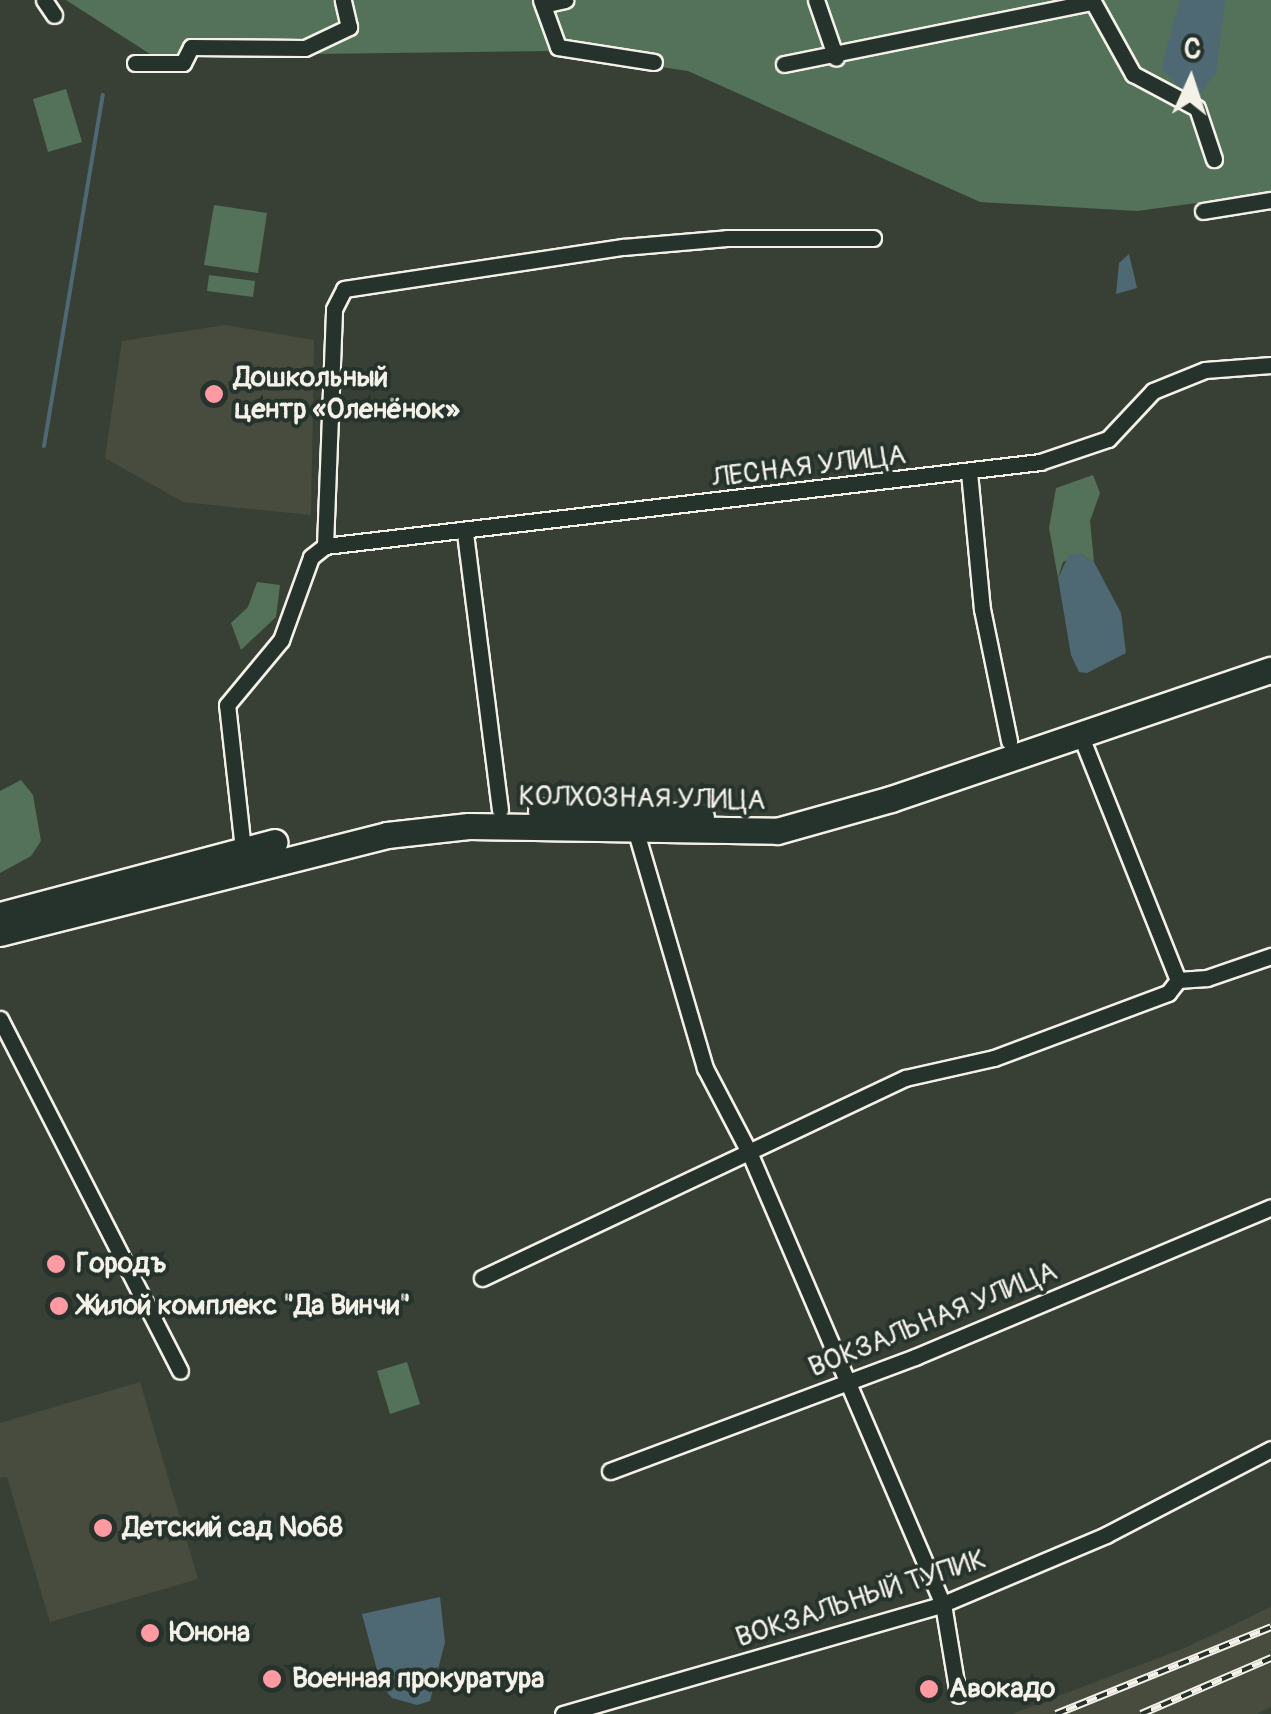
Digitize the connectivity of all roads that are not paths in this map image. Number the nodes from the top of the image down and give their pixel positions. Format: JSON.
{"nodes":[{"id":1,"x":44,"y":0,"type":"edge"},
{"id":2,"x":343,"y":0,"type":"edge"},
{"id":3,"x":565,"y":0,"type":"edge"},
{"id":4,"x":816,"y":0,"type":"edge"},
{"id":5,"x":1092,"y":1,"type":"edge"},
{"id":6,"x":542,"y":2,"type":"edge"},
{"id":7,"x":54,"y":15,"type":"dead end"},
{"id":8,"x":836,"y":58,"type":"junction"},
{"id":9,"x":654,"y":62,"type":"dead end"},
{"id":10,"x":136,"y":63,"type":"dead end"},
{"id":11,"x":784,"y":64,"type":"dead end"},
{"id":12,"x":1214,"y":159,"type":"dead end"},
{"id":13,"x":1271,"y":200,"type":"edge"},
{"id":14,"x":1203,"y":211,"type":"dead end"},
{"id":15,"x":873,"y":238,"type":"dead end"},
{"id":16,"x":1271,"y":365,"type":"edge"},
{"id":17,"x":969,"y":472,"type":"junction"},
{"id":18,"x":465,"y":533,"type":"junction"},
{"id":19,"x":325,"y":546,"type":"junction"},
{"id":20,"x":1271,"y":655,"type":"edge"},
{"id":21,"x":1271,"y":670,"type":"edge"},
{"id":22,"x":1080,"y":734,"type":"junction"},
{"id":23,"x":1009,"y":741,"type":"junction"},
{"id":24,"x":500,"y":810,"type":"junction"},
{"id":25,"x":636,"y":832,"type":"junction"},
{"id":26,"x":243,"y":849,"type":"junction"},
{"id":27,"x":7,"y":925,"type":"edge"},
{"id":28,"x":0,"y":953,"type":"edge"},
{"id":29,"x":1271,"y":956,"type":"edge"},
{"id":30,"x":1178,"y":980,"type":"junction"},
{"id":31,"x":0,"y":1019,"type":"edge"},
{"id":32,"x":749,"y":1152,"type":"junction"},
{"id":33,"x":1271,"y":1207,"type":"edge"},
{"id":34,"x":482,"y":1278,"type":"dead end"},
{"id":35,"x":180,"y":1371,"type":"dead end"},
{"id":36,"x":849,"y":1383,"type":"junction"},
{"id":37,"x":1271,"y":1449,"type":"edge"},
{"id":38,"x":610,"y":1471,"type":"dead end"},
{"id":39,"x":943,"y":1604,"type":"junction"},
{"id":40,"x":958,"y":1694,"type":"dead end"},
{"id":41,"x":563,"y":1714,"type":"edge"}],
"edges":[{"from":1,"to":7,"type":"street"},
{"from":2,"to":10,"type":"street"},
{"from":3,"to":6,"type":"street"},
{"from":4,"to":8,"type":"street"},
{"from":5,"to":8,"type":"street"},
{"from":5,"to":12,"type":"street"},
{"from":6,"to":9,"type":"street"},
{"from":8,"to":11,"type":"street"},
{"from":13,"to":14,"type":"street"},
{"from":15,"to":19,"type":"street"},
{"from":16,"to":17,"type":"street","name":"ЛЕСНАЯ УЛИЦА"},
{"from":17,"to":18,"type":"street","name":"ЛЕСНАЯ УЛИЦА"},
{"from":17,"to":23,"type":"street"},
{"from":18,"to":19,"type":"street","name":"ЛЕСНАЯ УЛИЦА"},
{"from":18,"to":24,"type":"street"},
{"from":19,"to":26,"type":"street"},
{"from":20,"to":23,"type":"main road","name":"КОЛХОЗНАЯ УЛИЦА"},
{"from":21,"to":22,"type":"main road","name":"КОЛХОЗНАЯ УЛИЦА"},
{"from":22,"to":25,"type":"main road","name":"КОЛХОЗНАЯ УЛИЦА"},
{"from":22,"to":30,"type":"street"},
{"from":23,"to":24,"type":"main road","name":"КОЛХОЗНАЯ УЛИЦА"},
{"from":24,"to":26,"type":"main road","name":"КОЛХОЗНАЯ УЛИЦА"},
{"from":25,"to":27,"type":"main road","name":"КОЛХОЗНАЯ УЛИЦА"},
{"from":25,"to":32,"type":"street"},
{"from":26,"to":27,"type":"main road","name":"КОЛХОЗНАЯ УЛИЦА"},
{"from":27,"to":28,"type":"street"},
{"from":29,"to":30,"type":"street"},
{"from":30,"to":32,"type":"street"},
{"from":31,"to":35,"type":"street"},
{"from":32,"to":34,"type":"street"},
{"from":32,"to":36,"type":"street"},
{"from":33,"to":36,"type":"street","name":"ВОКЗАЛЬНАЯ УЛИЦА"},
{"from":36,"to":38,"type":"street","name":"ВОКЗАЛЬНАЯ УЛИЦА"},
{"from":36,"to":39,"type":"street"},
{"from":37,"to":39,"type":"street","name":"ВОКЗАЛЬНЫЙ ТУПИК"},
{"from":39,"to":40,"type":"street"},
{"from":39,"to":41,"type":"street","name":"ВОКЗАЛЬНЫЙ ТУПИК"}]}
